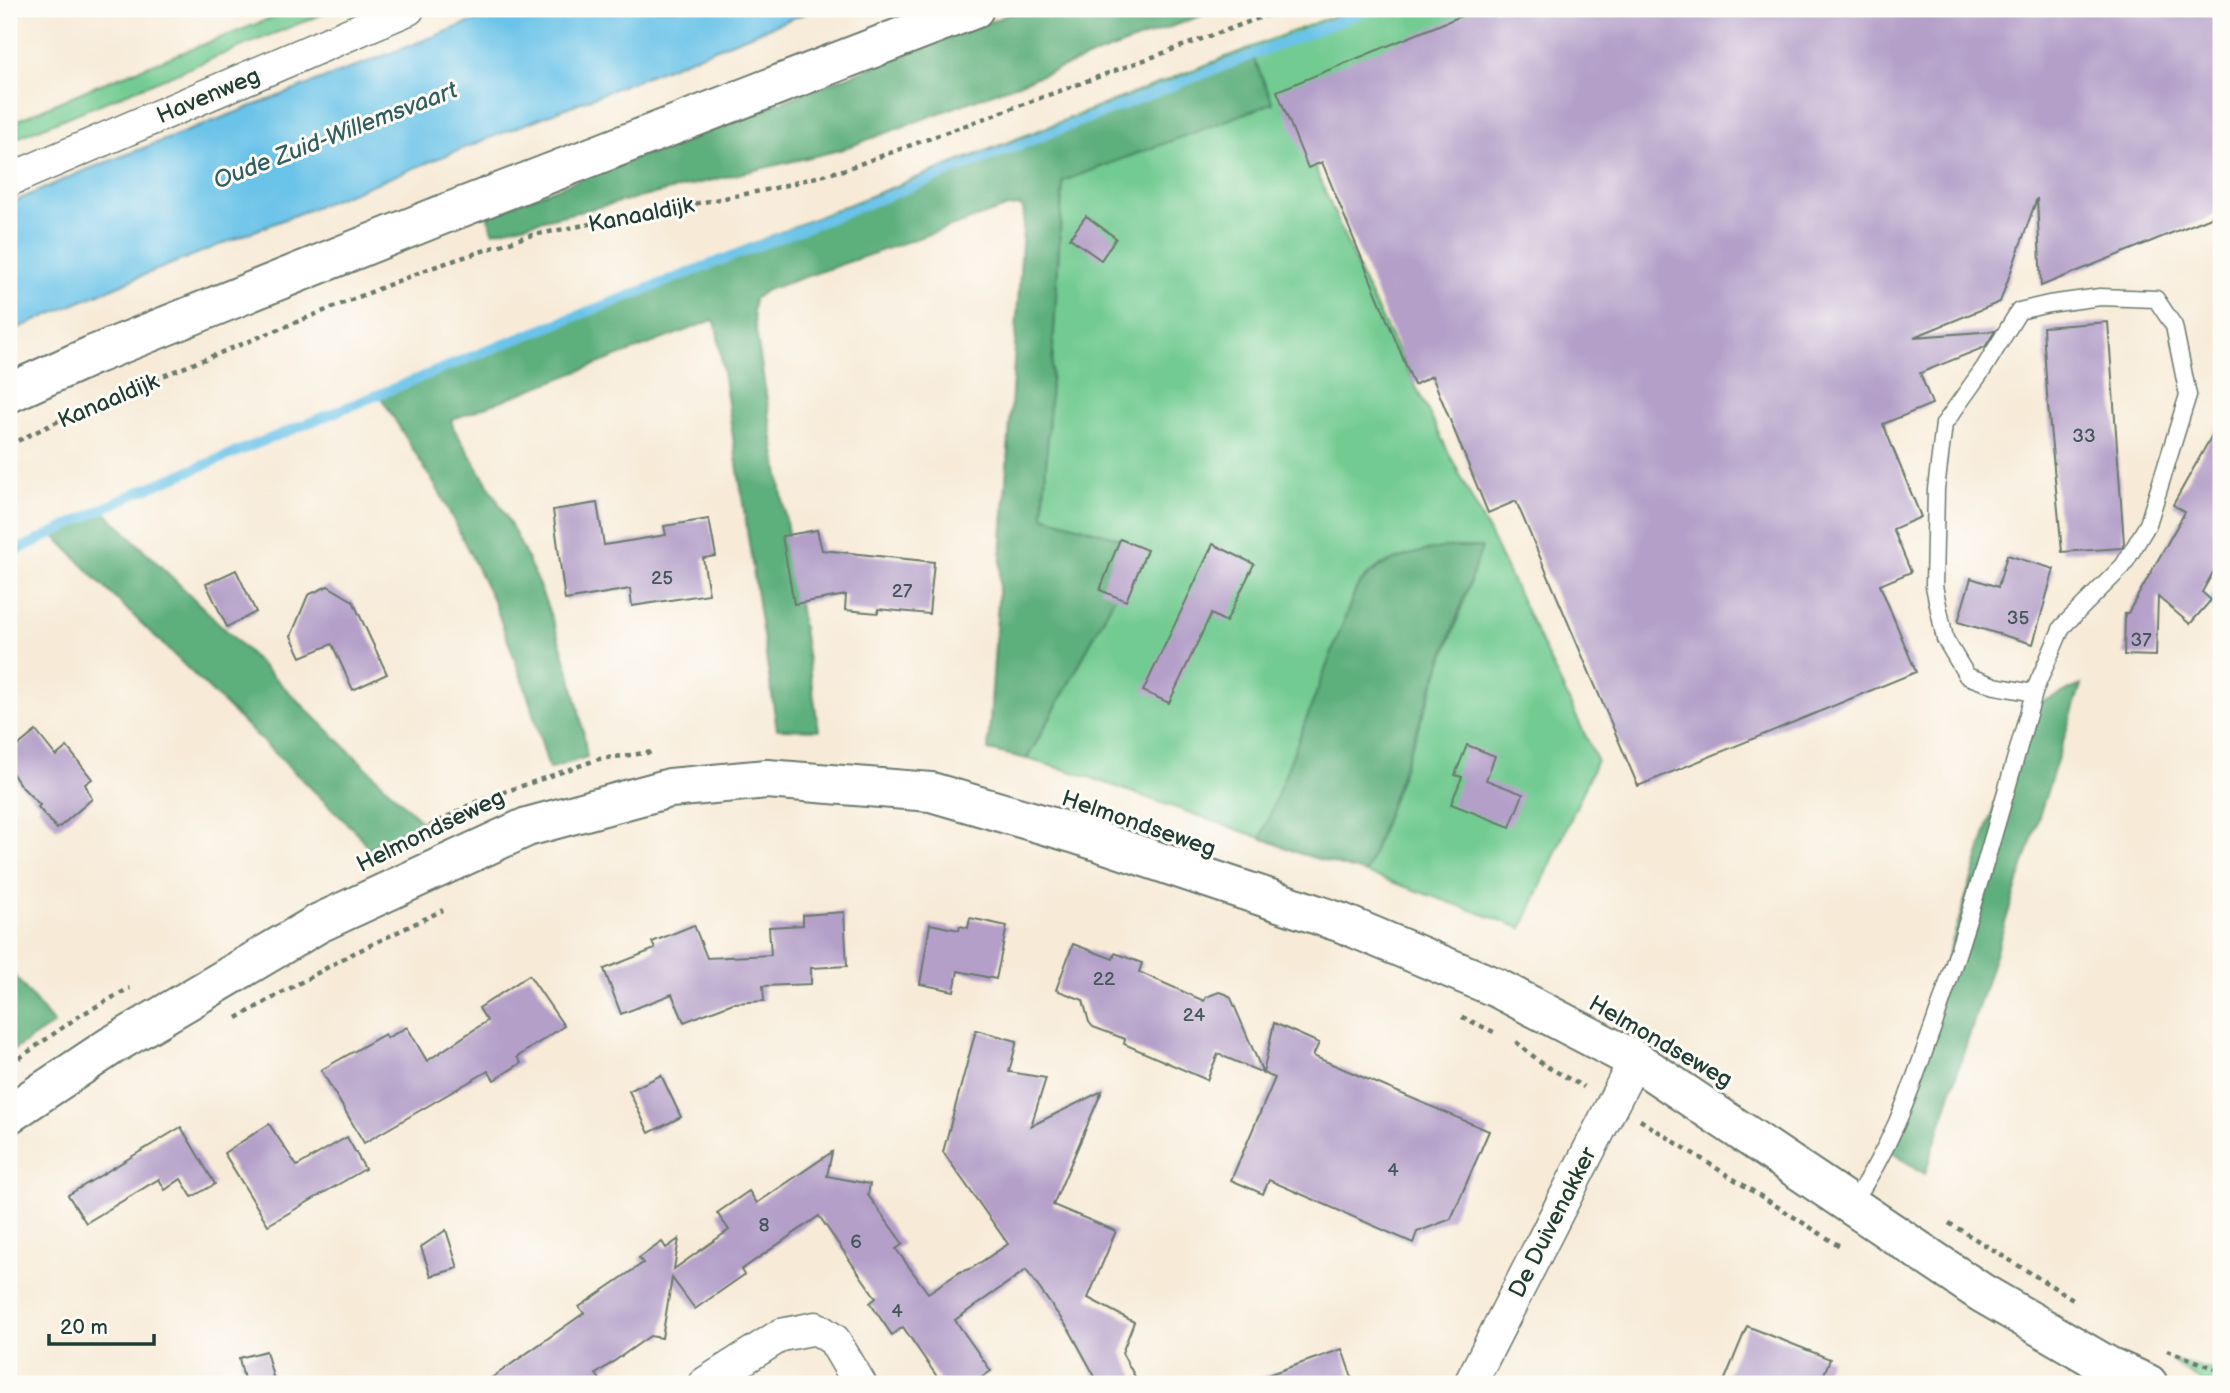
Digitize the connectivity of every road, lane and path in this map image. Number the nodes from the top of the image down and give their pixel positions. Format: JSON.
{"nodes":[{"id":1,"x":408,"y":9,"type":"edge"},
{"id":2,"x":974,"y":9,"type":"edge"},
{"id":3,"x":1283,"y":9,"type":"edge"},
{"id":4,"x":9,"y":180,"type":"edge"},
{"id":5,"x":9,"y":393,"type":"edge"},
{"id":6,"x":9,"y":444,"type":"edge"},
{"id":7,"x":2034,"y":694,"type":"junction"},
{"id":8,"x":666,"y":750,"type":"dead end"},
{"id":9,"x":402,"y":842,"type":"dead end"},
{"id":10,"x":453,"y":905,"type":"dead end"},
{"id":11,"x":139,"y":984,"type":"dead end"},
{"id":12,"x":1454,"y":1013,"type":"dead end"},
{"id":13,"x":236,"y":1018,"type":"dead end"},
{"id":14,"x":1635,"y":1060,"type":"junction"},
{"id":15,"x":9,"y":1066,"type":"edge"},
{"id":16,"x":1612,"y":1102,"type":"junction"},
{"id":17,"x":9,"y":1114,"type":"edge"},
{"id":18,"x":1851,"y":1205,"type":"junction"},
{"id":19,"x":1940,"y":1217,"type":"dead end"},
{"id":20,"x":1847,"y":1251,"type":"dead end"},
{"id":21,"x":2075,"y":1300,"type":"dead end"},
{"id":22,"x":2156,"y":1345,"type":"dead end"},
{"id":23,"x":2221,"y":1371,"type":"edge"},
{"id":24,"x":704,"y":1384,"type":"edge"},
{"id":25,"x":860,"y":1384,"type":"edge"},
{"id":26,"x":1470,"y":1384,"type":"edge"},
{"id":27,"x":2148,"y":1384,"type":"edge"}],
"edges":[{"from":1,"to":4,"type":"street","name":"Havenweg"},
{"from":2,"to":5,"type":"street","name":"Kanaaldijk"},
{"from":3,"to":6,"type":"path","name":"Kanaaldijk"},
{"from":7,"to":7,"type":"lane"},
{"from":7,"to":18,"type":"lane"},
{"from":8,"to":9,"type":"path","name":"Helmondseweg"},
{"from":10,"to":13,"type":"path"},
{"from":11,"to":15,"type":"path"},
{"from":12,"to":16,"type":"path"},
{"from":14,"to":16,"type":"street","name":"De Duivenakker"},
{"from":14,"to":17,"type":"street","name":"Helmondseweg"},
{"from":14,"to":18,"type":"street","name":"Helmondseweg"},
{"from":16,"to":20,"type":"path"},
{"from":16,"to":26,"type":"street","name":"De Duivenakker"},
{"from":18,"to":27,"type":"street","name":"Helmondseweg"},
{"from":19,"to":21,"type":"path"},
{"from":22,"to":23,"type":"path"},
{"from":24,"to":25,"type":"street"}]}
